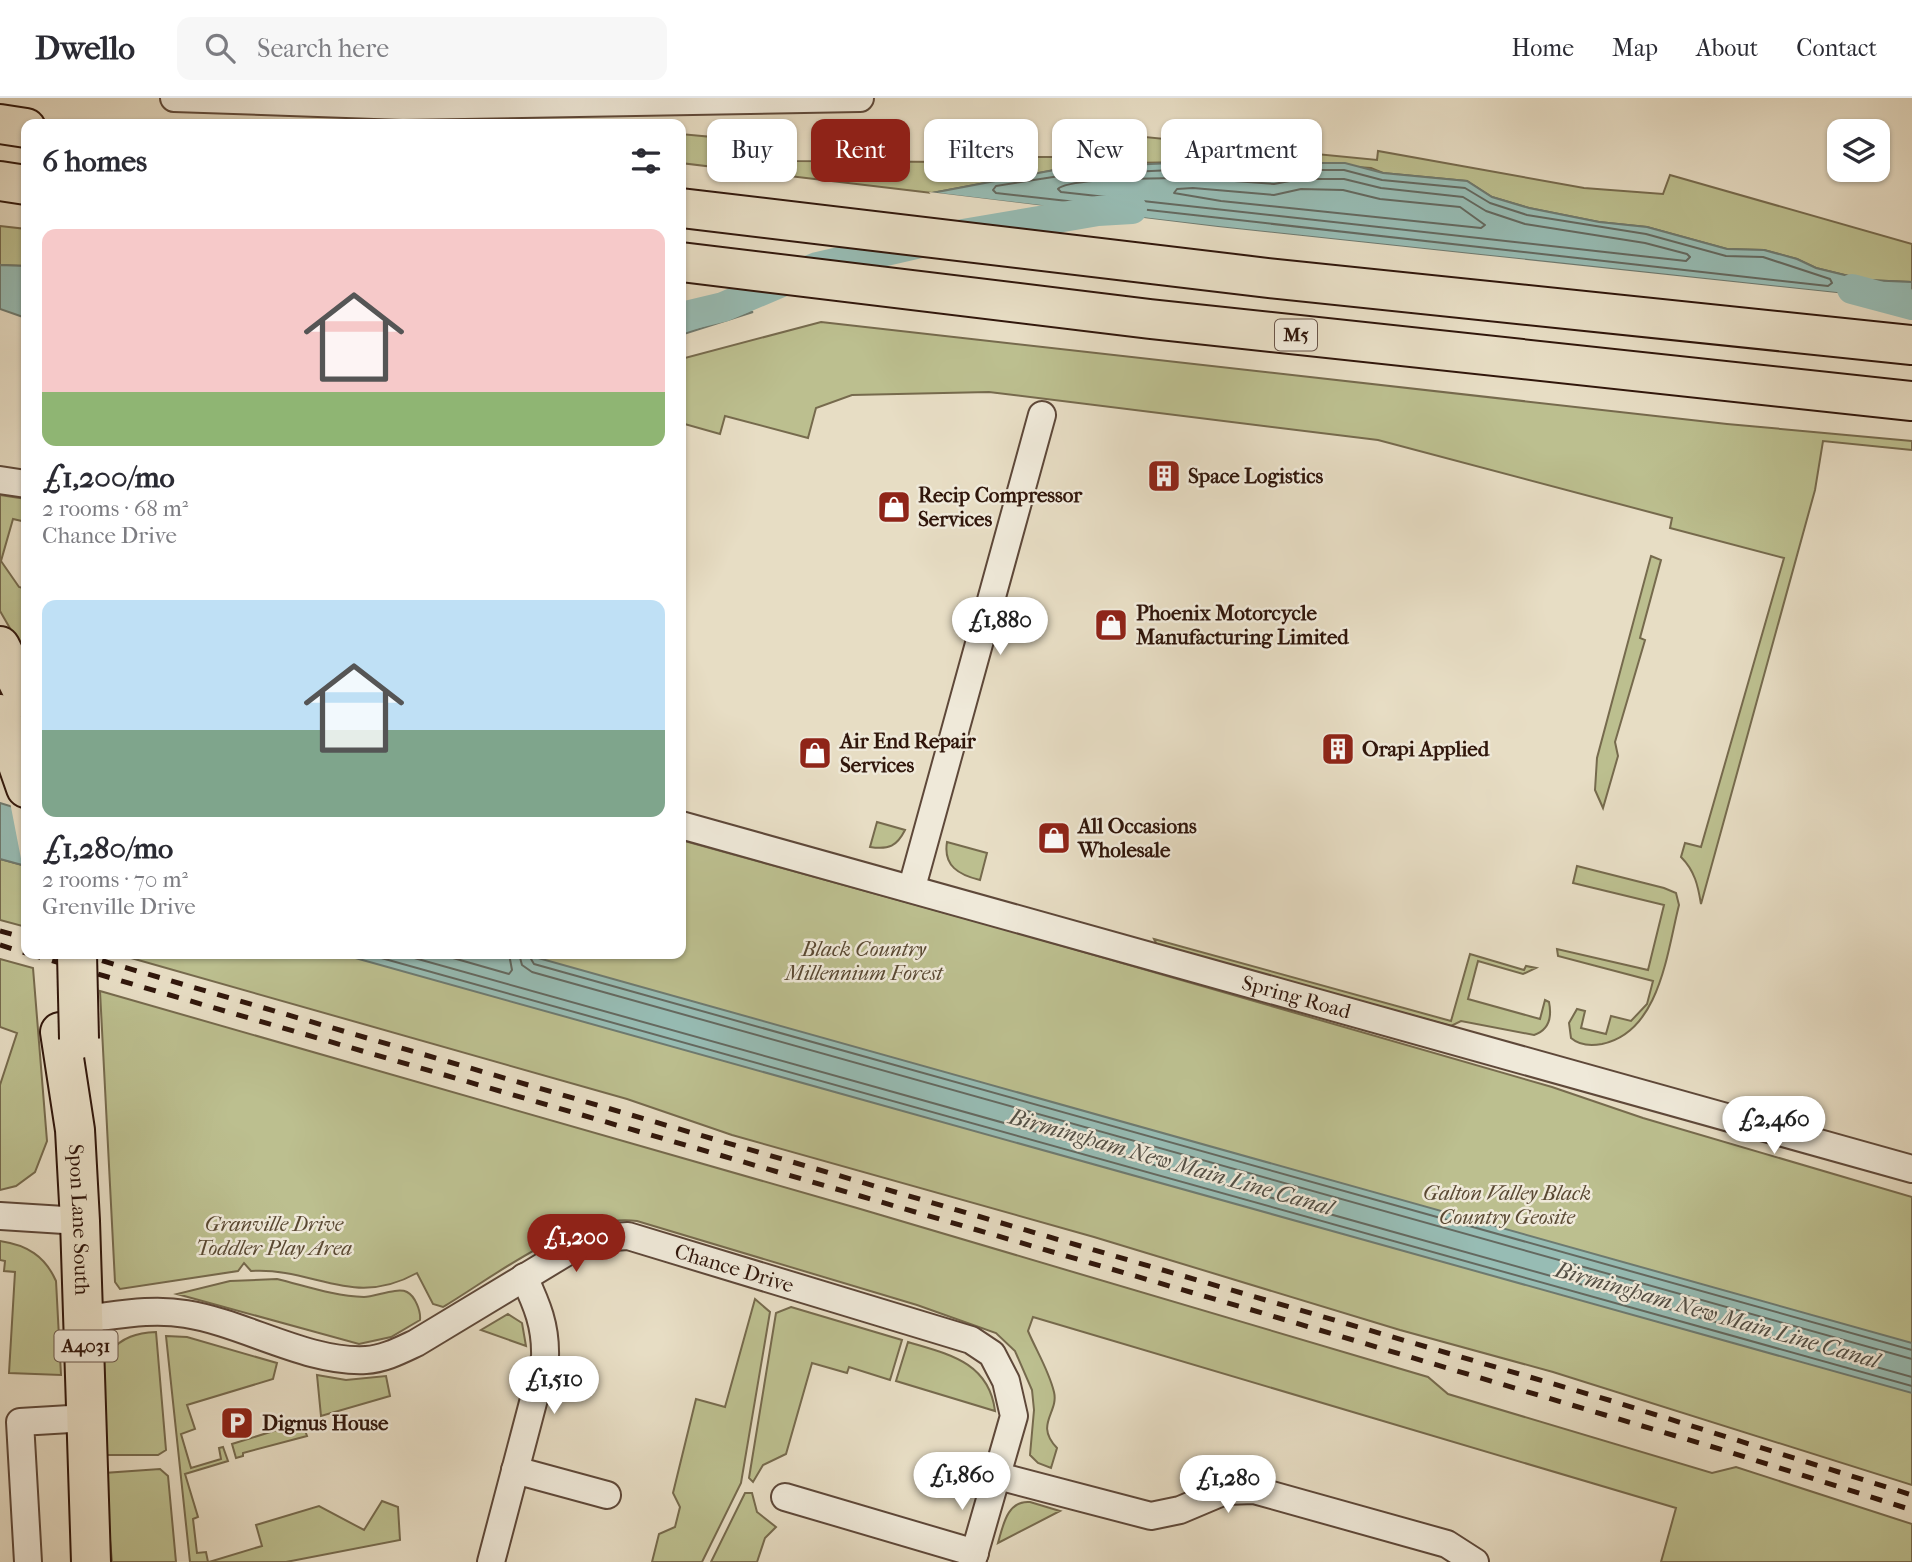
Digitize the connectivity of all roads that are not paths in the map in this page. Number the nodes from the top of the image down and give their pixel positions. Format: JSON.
{"nodes":[{"id":1,"x":174,"y":98,"type":"edge"},
{"id":2,"x":860,"y":98,"type":"edge"},
{"id":3,"x":403,"y":102,"type":"edge"},
{"id":4,"x":0,"y":124,"type":"edge"},
{"id":5,"x":21,"y":127,"type":"edge"},
{"id":6,"x":0,"y":181,"type":"edge"},
{"id":7,"x":21,"y":184,"type":"edge"},
{"id":8,"x":686,"y":209,"type":"edge"},
{"id":9,"x":686,"y":263,"type":"edge"},
{"id":10,"x":1912,"y":345,"type":"edge"},
{"id":11,"x":1912,"y":401,"type":"edge"},
{"id":12,"x":1042,"y":415,"type":"dead end"},
{"id":13,"x":0,"y":480,"type":"edge"},
{"id":14,"x":21,"y":483,"type":"edge"},
{"id":15,"x":0,"y":646,"type":"edge"},
{"id":16,"x":15,"y":711,"type":"edge"},
{"id":17,"x":21,"y":753,"type":"edge"},
{"id":18,"x":686,"y":826,"type":"edge"},
{"id":19,"x":912,"y":887,"type":"junction"},
{"id":20,"x":54,"y":959,"type":"edge"},
{"id":21,"x":77,"y":959,"type":"edge"},
{"id":22,"x":69,"y":1035,"type":"junction"},
{"id":23,"x":1912,"y":1169,"type":"edge"},
{"id":24,"x":0,"y":1216,"type":"edge"},
{"id":25,"x":80,"y":1221,"type":"junction"},
{"id":26,"x":524,"y":1277,"type":"junction"},
{"id":27,"x":85,"y":1319,"type":"junction"},
{"id":28,"x":87,"y":1418,"type":"junction"},
{"id":29,"x":515,"y":1470,"type":"junction"},
{"id":30,"x":998,"y":1476,"type":"junction"},
{"id":31,"x":607,"y":1495,"type":"dead end"},
{"id":32,"x":785,"y":1497,"type":"dead end"},
{"id":33,"x":973,"y":1558,"type":"edge"},
{"id":34,"x":28,"y":1562,"type":"edge"},
{"id":35,"x":91,"y":1562,"type":"edge"},
{"id":36,"x":491,"y":1562,"type":"edge"},
{"id":37,"x":1475,"y":1562,"type":"edge"}],
"edges":[{"from":1,"to":3,"type":"street"},
{"from":2,"to":3,"type":"street"},
{"from":4,"to":5,"type":"main road"},
{"from":6,"to":7,"type":"main road"},
{"from":8,"to":10,"type":"main road"},
{"from":9,"to":11,"type":"main road","number":"M5"},
{"from":12,"to":19,"type":"street"},
{"from":13,"to":14,"type":"street"},
{"from":15,"to":16,"type":"main road"},
{"from":16,"to":17,"type":"main road"},
{"from":18,"to":19,"type":"street","name":"Spring Road"},
{"from":19,"to":23,"type":"street","name":"Spring Road"},
{"from":20,"to":22,"type":"main road","name":"Spon Lane South","number":"A4031"},
{"from":21,"to":22,"type":"main road","name":"Spon Lane South","number":"A4031","bridge":true},
{"from":22,"to":25,"type":"main road","name":"Spon Lane South","number":"A4031"},
{"from":24,"to":25,"type":"street"},
{"from":25,"to":27,"type":"main road","name":"Spon Lane South","number":"A4031"},
{"from":26,"to":27,"type":"street","name":"Chance Drive"},
{"from":26,"to":29,"type":"street"},
{"from":26,"to":30,"type":"street","name":"Chance Drive"},
{"from":27,"to":28,"type":"main road","name":"Spon Lane South","number":"A4031"},
{"from":28,"to":34,"type":"street"},
{"from":28,"to":35,"type":"main road","name":"Spon Lane South","number":"A4031"},
{"from":29,"to":31,"type":"street"},
{"from":29,"to":36,"type":"street"},
{"from":30,"to":33,"type":"street","name":"Chance Drive"},
{"from":30,"to":37,"type":"street"},
{"from":32,"to":33,"type":"street"}]}
